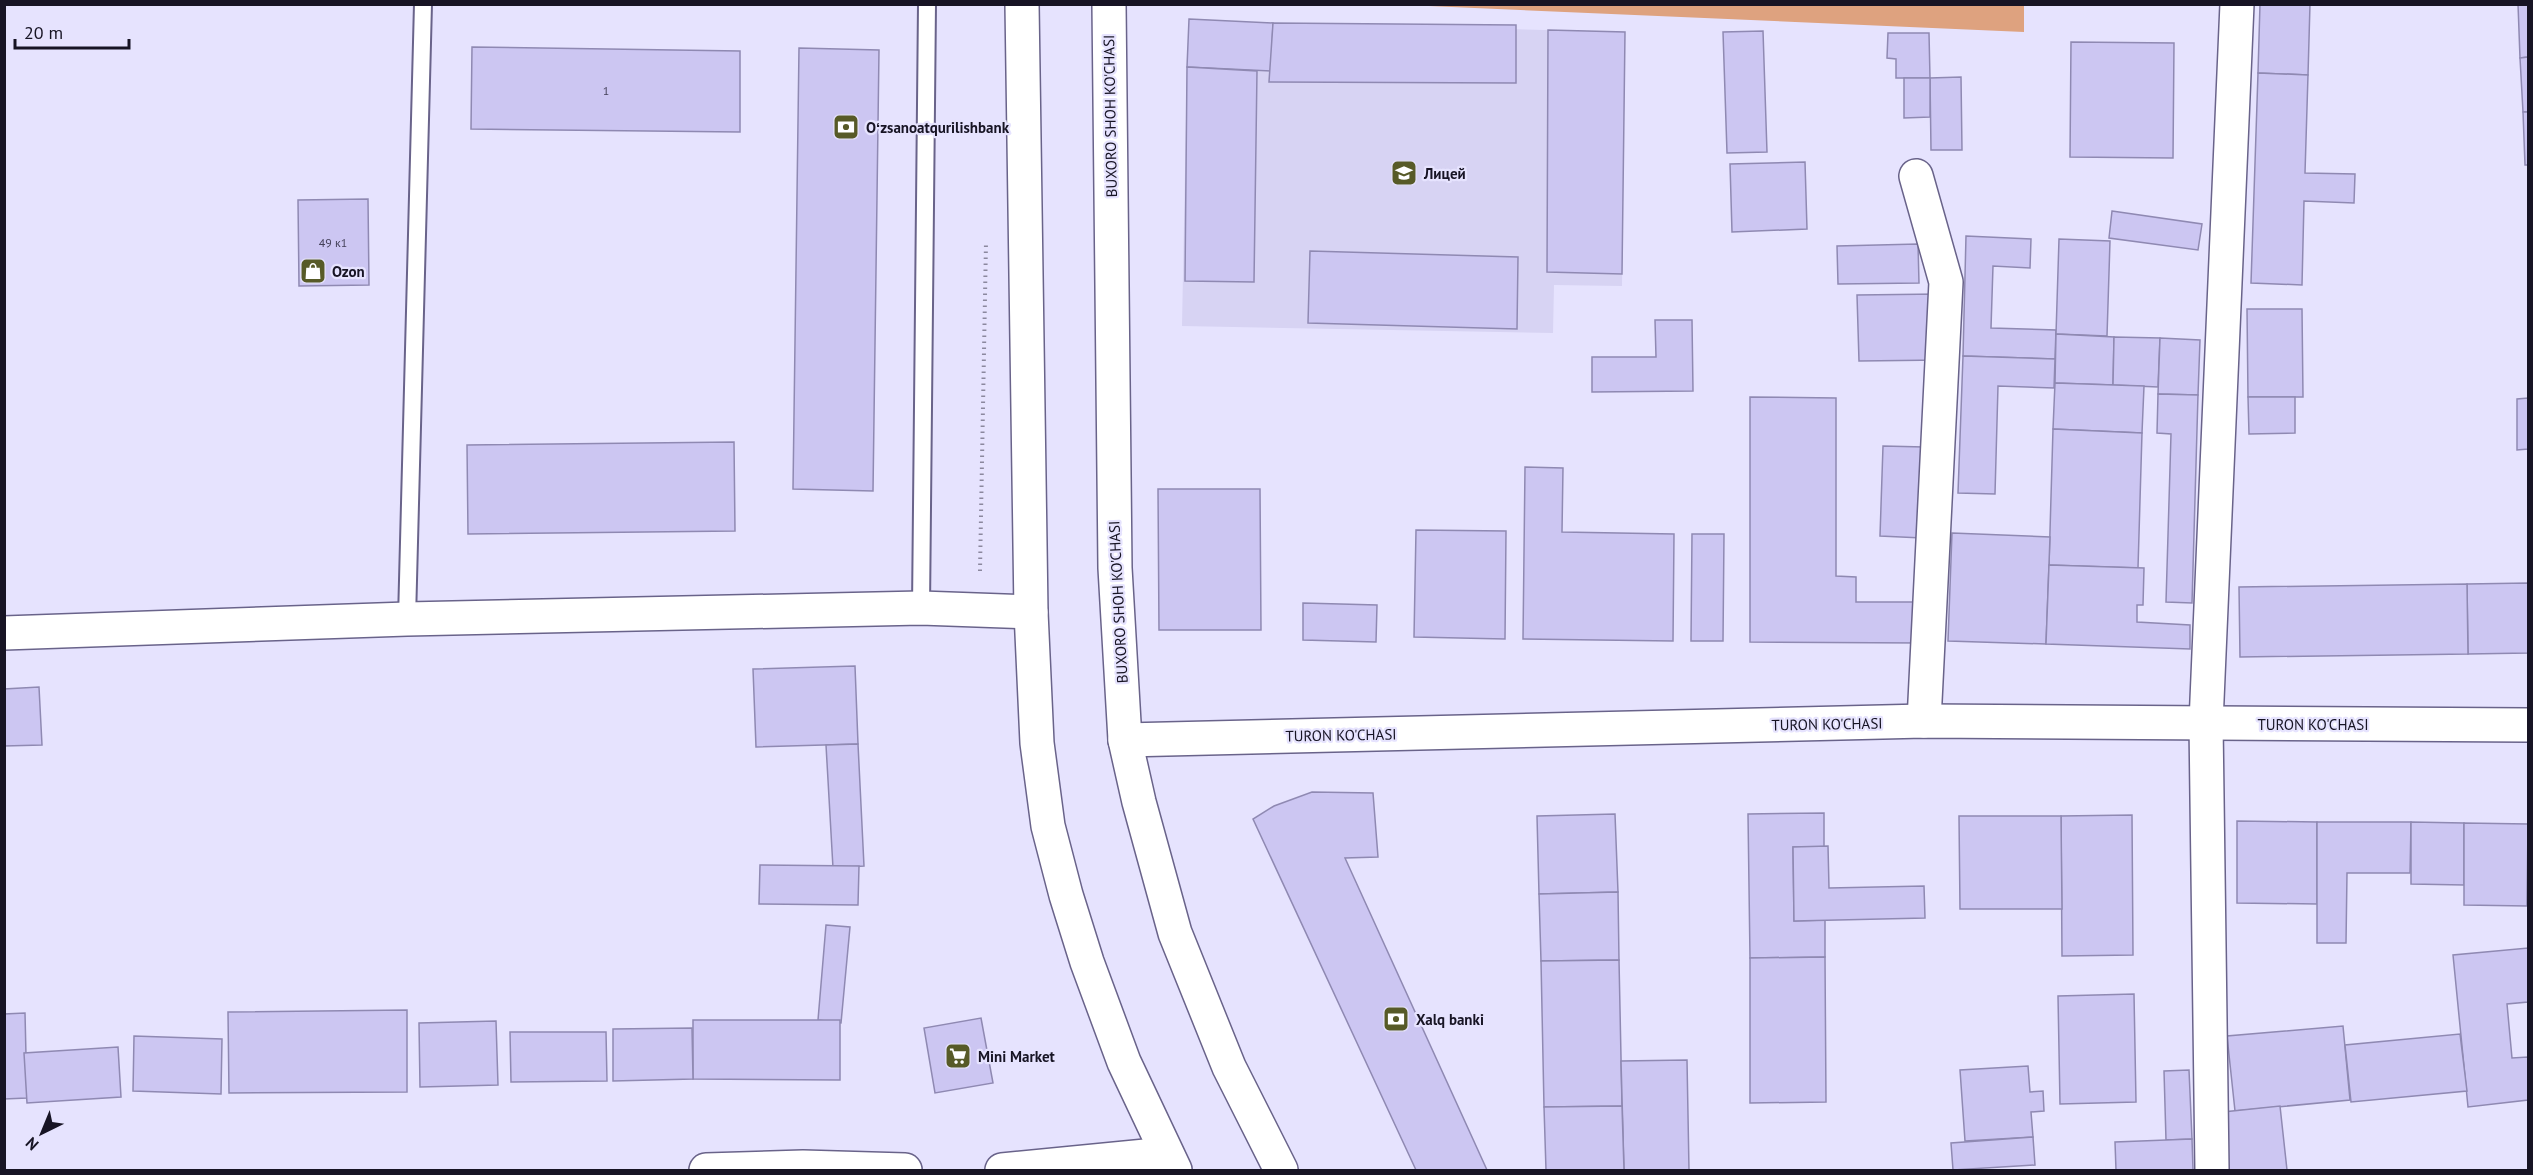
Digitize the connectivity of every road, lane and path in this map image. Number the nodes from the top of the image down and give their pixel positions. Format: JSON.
{"nodes":[{"id":1,"x":423,"y":4,"type":"edge"},
{"id":2,"x":927,"y":4,"type":"edge"},
{"id":3,"x":1022,"y":4,"type":"edge"},
{"id":4,"x":1109,"y":4,"type":"edge"},
{"id":5,"x":2237,"y":4,"type":"edge"},
{"id":6,"x":1916,"y":176,"type":"dead end"},
{"id":7,"x":986,"y":241,"type":"dead end"},
{"id":8,"x":980,"y":571,"type":"dead end"},
{"id":9,"x":921,"y":608,"type":"junction"},
{"id":10,"x":1031,"y":612,"type":"junction"},
{"id":11,"x":407,"y":618,"type":"junction"},
{"id":12,"x":4,"y":633,"type":"edge"},
{"id":13,"x":1924,"y":721,"type":"junction"},
{"id":14,"x":2206,"y":723,"type":"junction"},
{"id":15,"x":2529,"y":725,"type":"edge"},
{"id":16,"x":1125,"y":740,"type":"junction"},
{"id":17,"x":1171,"y":1162,"type":"edge"},
{"id":18,"x":706,"y":1170,"type":"edge"},
{"id":19,"x":905,"y":1170,"type":"edge"},
{"id":20,"x":1002,"y":1170,"type":"edge"},
{"id":21,"x":1281,"y":1170,"type":"edge"},
{"id":22,"x":2212,"y":1170,"type":"edge"}],
"edges":[{"from":1,"to":11,"type":"lane"},
{"from":2,"to":9,"type":"lane"},
{"from":3,"to":10,"type":"street"},
{"from":4,"to":16,"type":"street","name":"BUXORO SHOH KO'CHASI"},
{"from":5,"to":14,"type":"street"},
{"from":6,"to":13,"type":"street"},
{"from":7,"to":8,"type":"path"},
{"from":9,"to":10,"type":"street"},
{"from":9,"to":11,"type":"street"},
{"from":10,"to":17,"type":"street"},
{"from":11,"to":12,"type":"street"},
{"from":13,"to":14,"type":"street","name":"TURON KO'CHASI"},
{"from":13,"to":16,"type":"street","name":"TURON KO'CHASI"},
{"from":14,"to":15,"type":"street","name":"TURON KO'CHASI"},
{"from":14,"to":22,"type":"street"},
{"from":16,"to":21,"type":"street","name":"BUXORO SHOH KO'CHASI"},
{"from":17,"to":20,"type":"street"},
{"from":18,"to":19,"type":"street"}]}
